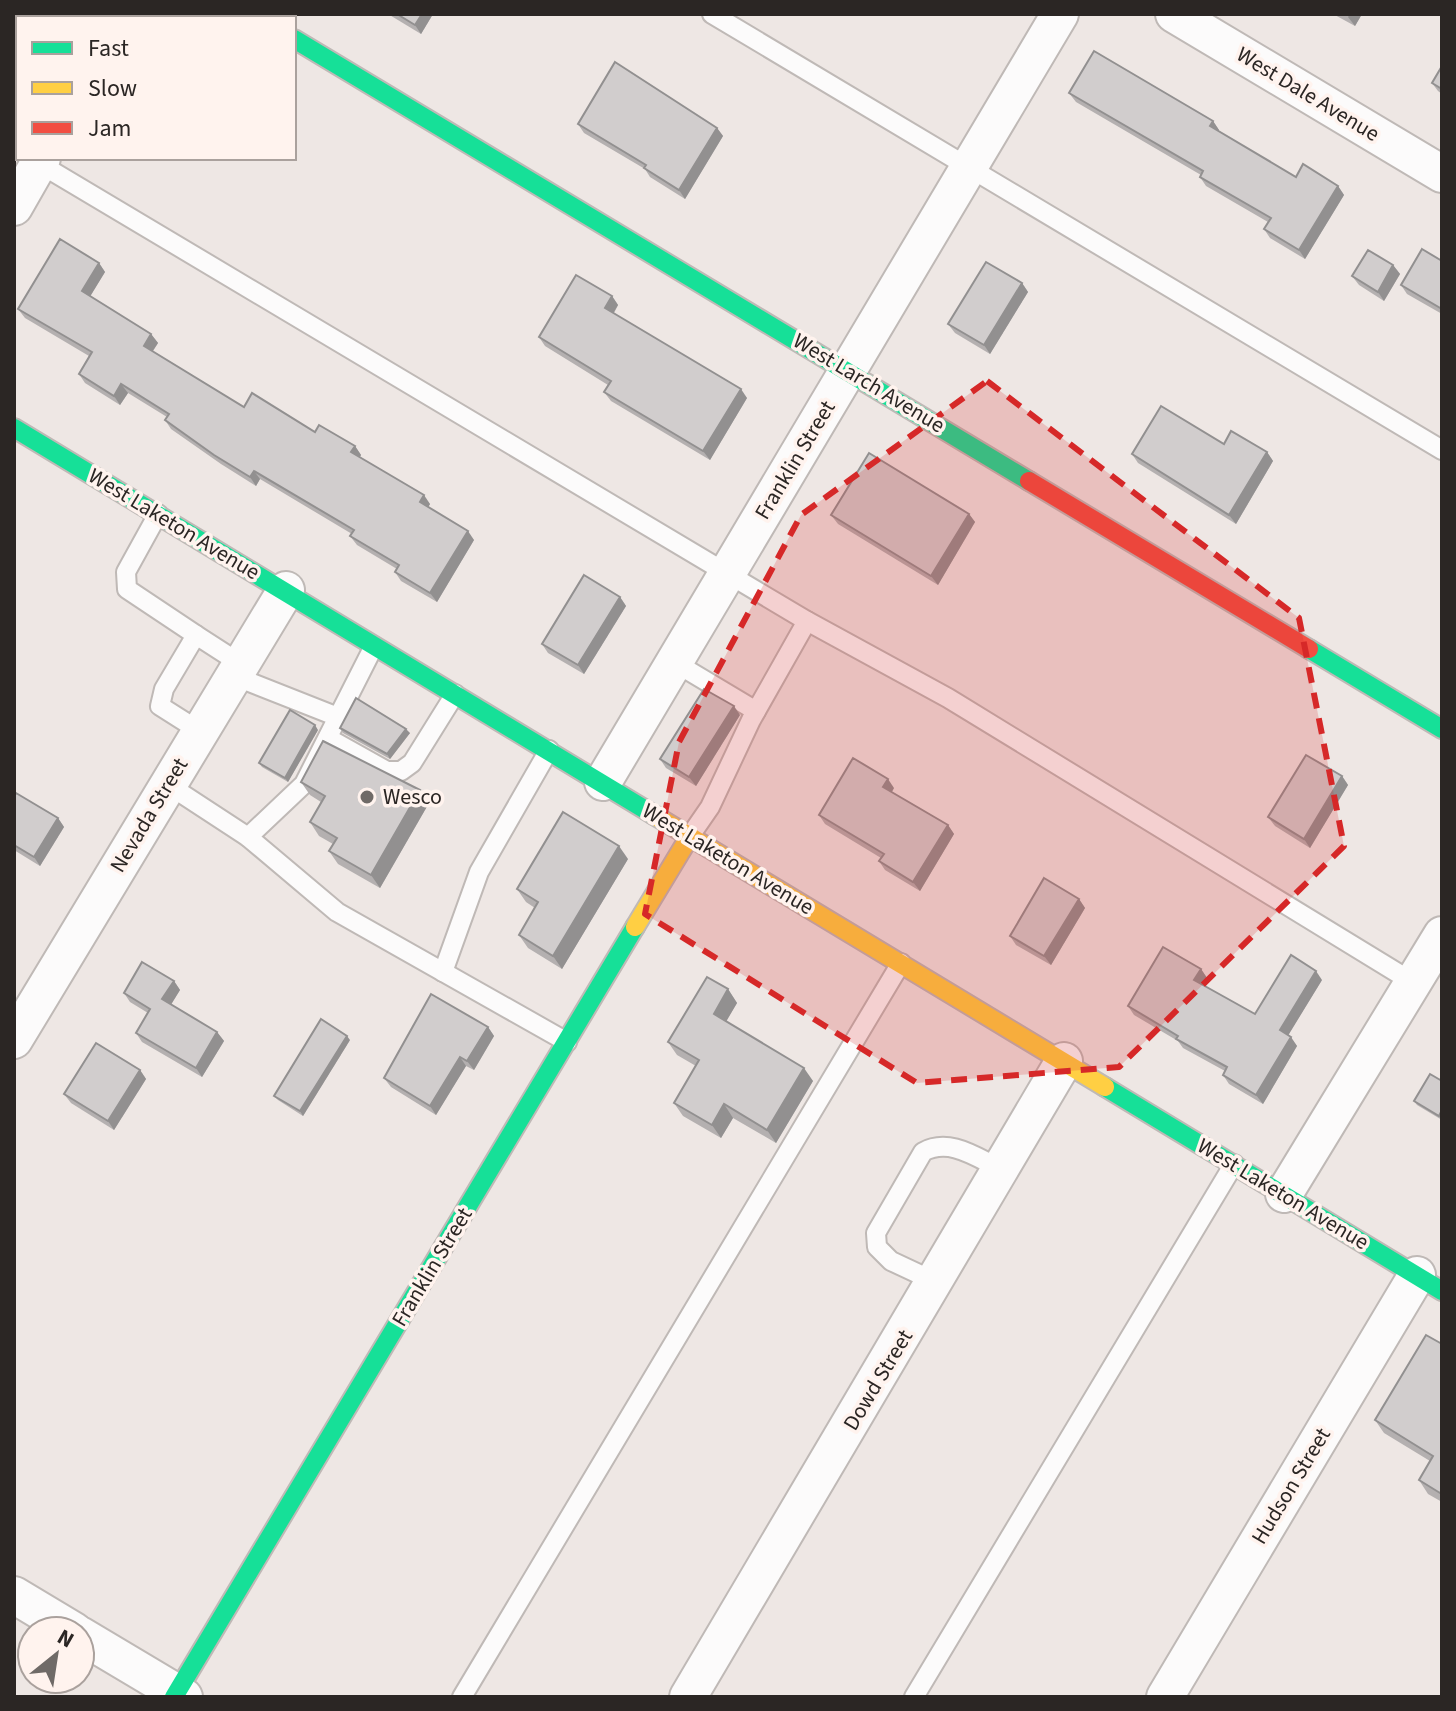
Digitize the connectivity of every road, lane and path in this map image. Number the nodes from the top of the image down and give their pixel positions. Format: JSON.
{"nodes":[{"id":1,"x":712,"y":14,"type":"edge"},
{"id":2,"x":1060,"y":14,"type":"edge"},
{"id":3,"x":1174,"y":14,"type":"edge"},
{"id":4,"x":296,"y":40,"type":"edge"},
{"id":5,"x":28,"y":160,"type":"edge"},
{"id":6,"x":37,"y":160,"type":"edge"},
{"id":7,"x":968,"y":166,"type":"junction"},
{"id":8,"x":1442,"y":174,"type":"edge"},
{"id":9,"x":14,"y":207,"type":"edge"},
{"id":10,"x":848,"y":370,"type":"junction"},
{"id":11,"x":14,"y":428,"type":"edge"},
{"id":12,"x":1442,"y":450,"type":"edge"},
{"id":13,"x":158,"y":514,"type":"junction"},
{"id":14,"x":727,"y":574,"type":"junction"},
{"id":15,"x":286,"y":590,"type":"junction"},
{"id":16,"x":807,"y":621,"type":"junction"},
{"id":17,"x":196,"y":635,"type":"junction"},
{"id":18,"x":375,"y":644,"type":"junction"},
{"id":19,"x":674,"y":662,"type":"junction"},
{"id":20,"x":238,"y":670,"type":"junction"},
{"id":21,"x":456,"y":693,"type":"junction"},
{"id":22,"x":753,"y":715,"type":"junction"},
{"id":23,"x":338,"y":717,"type":"junction"},
{"id":24,"x":1442,"y":729,"type":"edge"},
{"id":25,"x":201,"y":732,"type":"junction"},
{"id":26,"x":328,"y":738,"type":"junction"},
{"id":27,"x":549,"y":750,"type":"junction"},
{"id":28,"x":603,"y":782,"type":"junction"},
{"id":29,"x":167,"y":784,"type":"junction"},
{"id":30,"x":690,"y":836,"type":"junction"},
{"id":31,"x":248,"y":837,"type":"junction"},
{"id":32,"x":1440,"y":943,"type":"edge"},
{"id":33,"x":901,"y":963,"type":"junction"},
{"id":34,"x":443,"y":972,"type":"junction"},
{"id":35,"x":1414,"y":983,"type":"junction"},
{"id":36,"x":14,"y":1040,"type":"edge"},
{"id":37,"x":567,"y":1042,"type":"junction"},
{"id":38,"x":1064,"y":1061,"type":"junction"},
{"id":39,"x":1235,"y":1164,"type":"junction"},
{"id":40,"x":1003,"y":1170,"type":"junction"},
{"id":41,"x":1284,"y":1194,"type":"junction"},
{"id":42,"x":936,"y":1282,"type":"junction"},
{"id":43,"x":1430,"y":1283,"type":"edge"},
{"id":44,"x":14,"y":1595,"type":"edge"},
{"id":45,"x":47,"y":1615,"type":"edge"},
{"id":46,"x":96,"y":1645,"type":"edge"},
{"id":47,"x":178,"y":1696,"type":"edge"},
{"id":48,"x":462,"y":1697,"type":"edge"},
{"id":49,"x":688,"y":1697,"type":"edge"},
{"id":50,"x":914,"y":1697,"type":"edge"},
{"id":51,"x":1165,"y":1697,"type":"edge"}],
"edges":[{"from":1,"to":7,"type":"lane"},
{"from":2,"to":7,"type":"street","name":"Franklin Street"},
{"from":3,"to":8,"type":"street","name":"West Dale Avenue"},
{"from":4,"to":10,"type":"street","name":"West Larch Avenue"},
{"from":5,"to":9,"type":"street"},
{"from":6,"to":14,"type":"lane"},
{"from":7,"to":10,"type":"street","name":"Franklin Street"},
{"from":7,"to":12,"type":"lane"},
{"from":10,"to":14,"type":"street","name":"Franklin Street"},
{"from":10,"to":24,"type":"street","name":"West Larch Avenue"},
{"from":11,"to":13,"type":"street","name":"West Laketon Avenue"},
{"from":13,"to":15,"type":"street","name":"West Laketon Avenue"},
{"from":13,"to":17,"type":"lane"},
{"from":14,"to":16,"type":"lane"},
{"from":14,"to":19,"type":"street","name":"Franklin Street"},
{"from":15,"to":18,"type":"street","name":"West Laketon Avenue"},
{"from":15,"to":20,"type":"street","name":"Nevada Street"},
{"from":16,"to":22,"type":"lane"},
{"from":16,"to":35,"type":"lane"},
{"from":17,"to":20,"type":"lane"},
{"from":17,"to":25,"type":"lane"},
{"from":18,"to":21,"type":"street","name":"West Laketon Avenue"},
{"from":18,"to":23,"type":"lane"},
{"from":19,"to":22,"type":"lane"},
{"from":19,"to":28,"type":"street","name":"Franklin Street"},
{"from":20,"to":23,"type":"lane"},
{"from":20,"to":25,"type":"street","name":"Nevada Street"},
{"from":21,"to":26,"type":"lane"},
{"from":21,"to":27,"type":"street","name":"West Laketon Avenue"},
{"from":22,"to":30,"type":"lane"},
{"from":23,"to":26,"type":"lane"},
{"from":25,"to":29,"type":"street","name":"Nevada Street"},
{"from":26,"to":31,"type":"lane"},
{"from":27,"to":28,"type":"street","name":"West Laketon Avenue"},
{"from":27,"to":34,"type":"lane"},
{"from":28,"to":30,"type":"street","name":"West Laketon Avenue"},
{"from":29,"to":31,"type":"lane"},
{"from":29,"to":36,"type":"street","name":"Nevada Street"},
{"from":30,"to":33,"type":"street","name":"West Laketon Avenue"},
{"from":30,"to":37,"type":"street","name":"Franklin Street"},
{"from":31,"to":34,"type":"lane"},
{"from":32,"to":35,"type":"street"},
{"from":33,"to":38,"type":"street","name":"West Laketon Avenue"},
{"from":33,"to":48,"type":"lane"},
{"from":34,"to":37,"type":"lane"},
{"from":35,"to":41,"type":"street"},
{"from":37,"to":47,"type":"street","name":"Franklin Street"},
{"from":38,"to":39,"type":"street","name":"West Laketon Avenue"},
{"from":38,"to":40,"type":"street","name":"Dowd Street"},
{"from":39,"to":41,"type":"street","name":"West Laketon Avenue"},
{"from":39,"to":50,"type":"lane"},
{"from":40,"to":42,"type":"street","name":"Dowd Street"},
{"from":40,"to":42,"type":"lane"},
{"from":41,"to":43,"type":"street","name":"West Laketon Avenue"},
{"from":42,"to":49,"type":"street","name":"Dowd Street"},
{"from":43,"to":51,"type":"street","name":"Hudson Street"},
{"from":44,"to":45,"type":"street"},
{"from":46,"to":47,"type":"street"}]}
